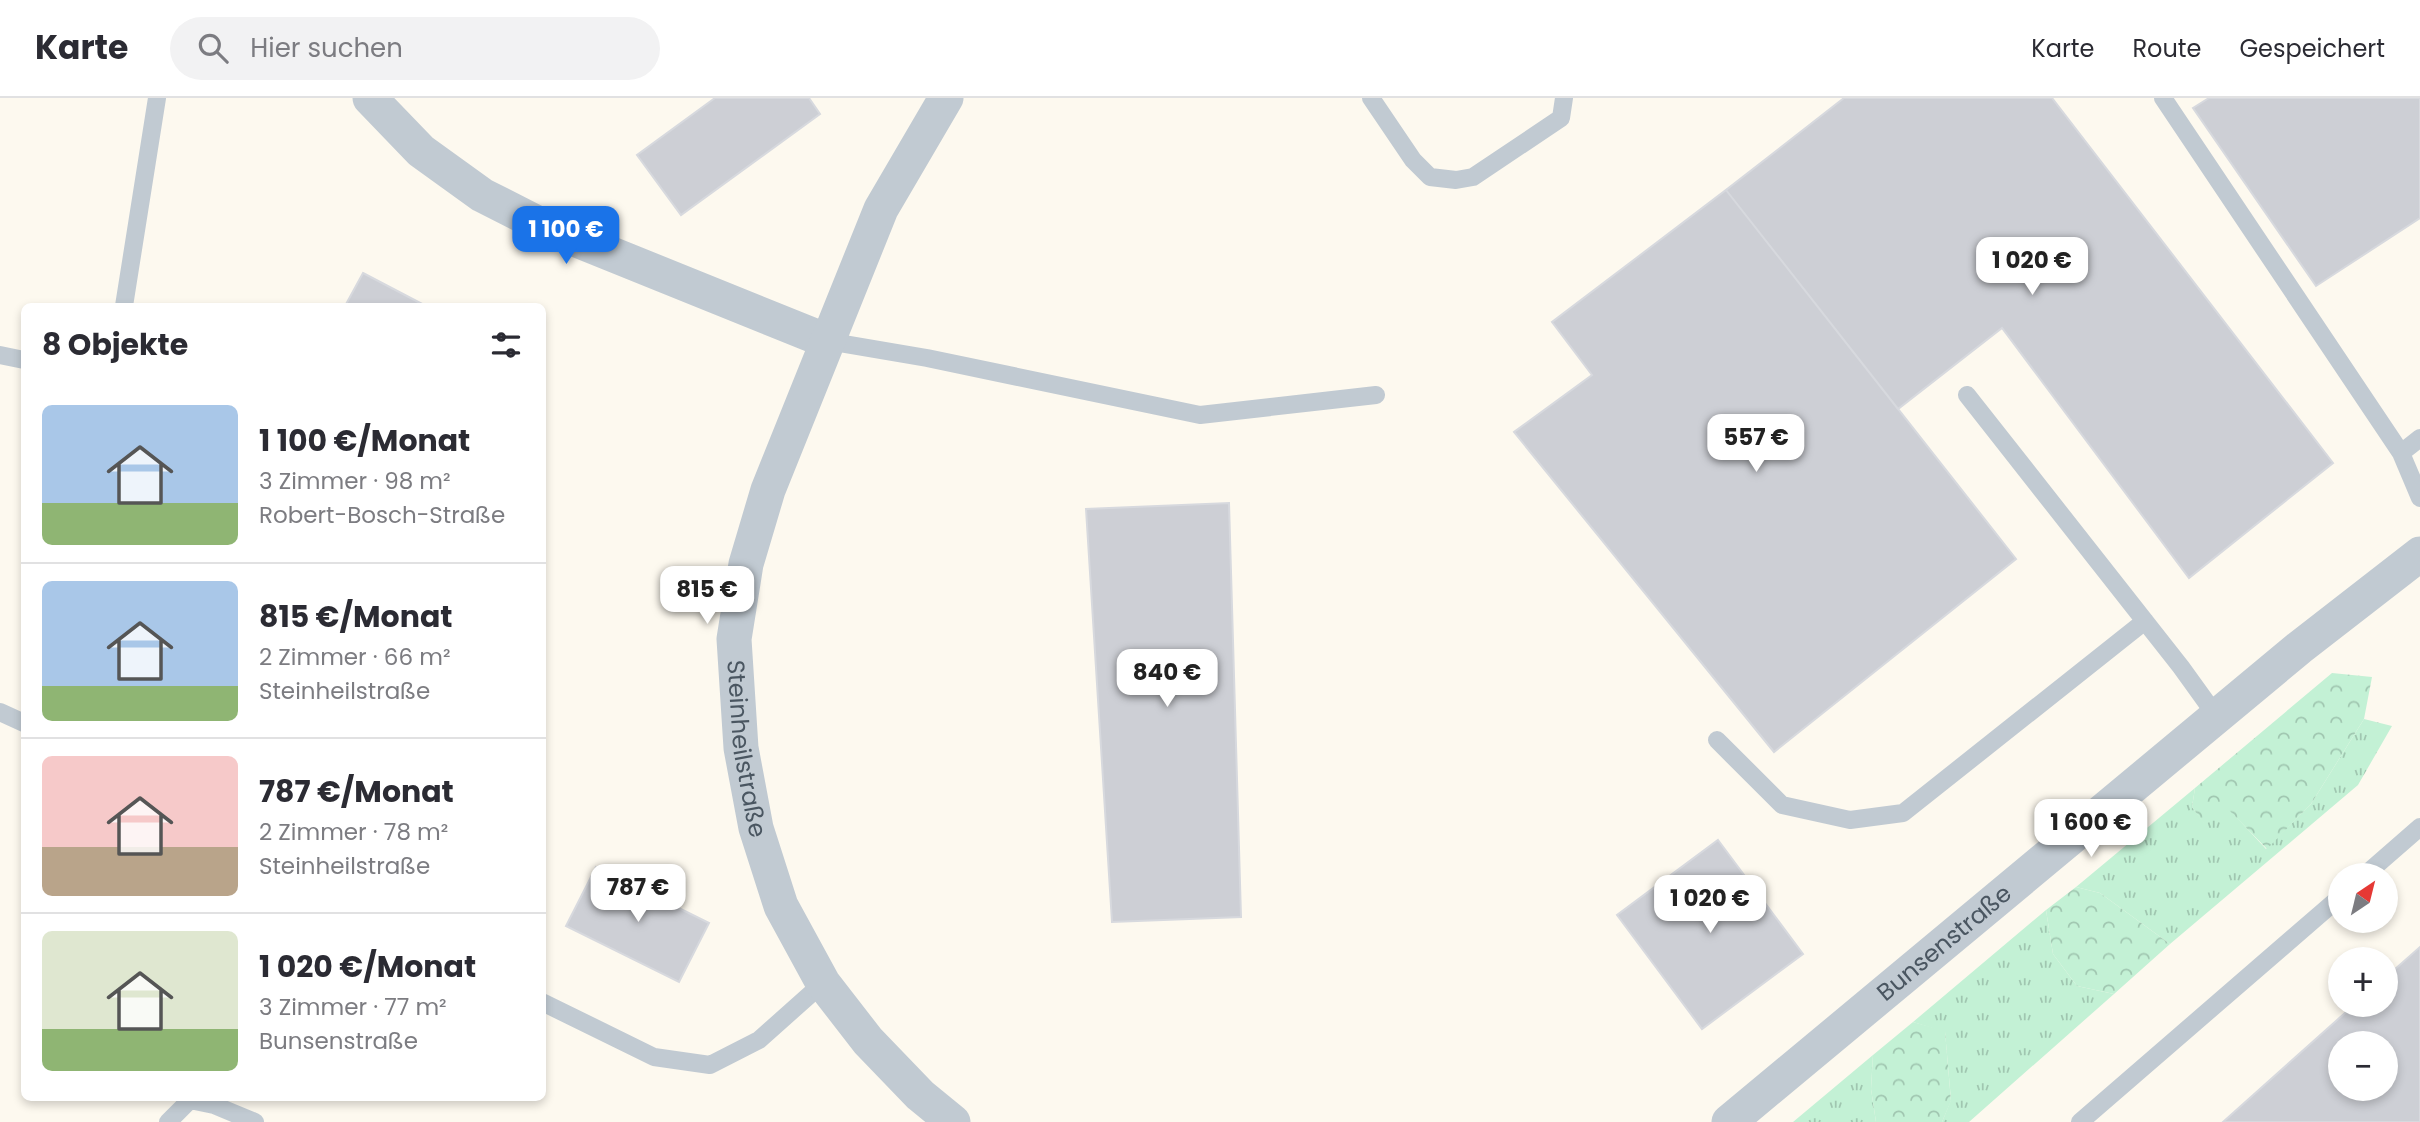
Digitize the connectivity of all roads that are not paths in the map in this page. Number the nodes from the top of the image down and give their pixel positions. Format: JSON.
{"nodes":[{"id":1,"x":157,"y":98,"type":"edge"},
{"id":2,"x":370,"y":98,"type":"edge"},
{"id":3,"x":946,"y":98,"type":"edge"},
{"id":4,"x":1371,"y":98,"type":"edge"},
{"id":5,"x":1563,"y":98,"type":"edge"},
{"id":6,"x":2164,"y":98,"type":"edge"},
{"id":7,"x":124,"y":303,"type":"edge"},
{"id":8,"x":827,"y":341,"type":"junction"},
{"id":9,"x":0,"y":355,"type":"edge"},
{"id":10,"x":21,"y":359,"type":"edge"},
{"id":11,"x":1376,"y":396,"type":"dead end"},
{"id":12,"x":1967,"y":396,"type":"dead end"},
{"id":13,"x":2420,"y":438,"type":"edge"},
{"id":14,"x":2401,"y":453,"type":"junction"},
{"id":15,"x":2420,"y":498,"type":"edge"},
{"id":16,"x":2420,"y":554,"type":"edge"},
{"id":17,"x":2145,"y":621,"type":"junction"},
{"id":18,"x":0,"y":712,"type":"edge"},
{"id":19,"x":2217,"y":717,"type":"junction"},
{"id":20,"x":21,"y":722,"type":"edge"},
{"id":21,"x":1717,"y":740,"type":"dead end"},
{"id":22,"x":2420,"y":827,"type":"edge"},
{"id":23,"x":2379,"y":863,"type":"edge"},
{"id":24,"x":2328,"y":907,"type":"edge"},
{"id":25,"x":824,"y":983,"type":"junction"},
{"id":26,"x":546,"y":1004,"type":"edge"},
{"id":27,"x":189,"y":1101,"type":"edge"},
{"id":28,"x":195,"y":1101,"type":"edge"},
{"id":29,"x":168,"y":1122,"type":"edge"},
{"id":30,"x":255,"y":1122,"type":"edge"},
{"id":31,"x":953,"y":1122,"type":"edge"},
{"id":32,"x":1729,"y":1122,"type":"edge"},
{"id":33,"x":2080,"y":1122,"type":"edge"}],
"edges":[{"from":1,"to":7,"type":"lane"},
{"from":2,"to":8,"type":"street"},
{"from":3,"to":8,"type":"street","name":"Steinheilstraße"},
{"from":4,"to":5,"type":"lane"},
{"from":6,"to":14,"type":"lane"},
{"from":8,"to":11,"type":"lane"},
{"from":8,"to":25,"type":"street","name":"Steinheilstraße"},
{"from":9,"to":10,"type":"lane"},
{"from":12,"to":17,"type":"lane"},
{"from":13,"to":14,"type":"lane"},
{"from":14,"to":15,"type":"lane"},
{"from":16,"to":19,"type":"street","name":"Bunsenstraße"},
{"from":17,"to":19,"type":"lane"},
{"from":17,"to":21,"type":"lane"},
{"from":18,"to":20,"type":"lane"},
{"from":19,"to":32,"type":"street","name":"Bunsenstraße"},
{"from":22,"to":23,"type":"lane"},
{"from":24,"to":33,"type":"lane"},
{"from":25,"to":26,"type":"lane"},
{"from":25,"to":31,"type":"street","name":"Steinheilstraße"},
{"from":27,"to":29,"type":"lane"},
{"from":28,"to":30,"type":"lane"}]}
